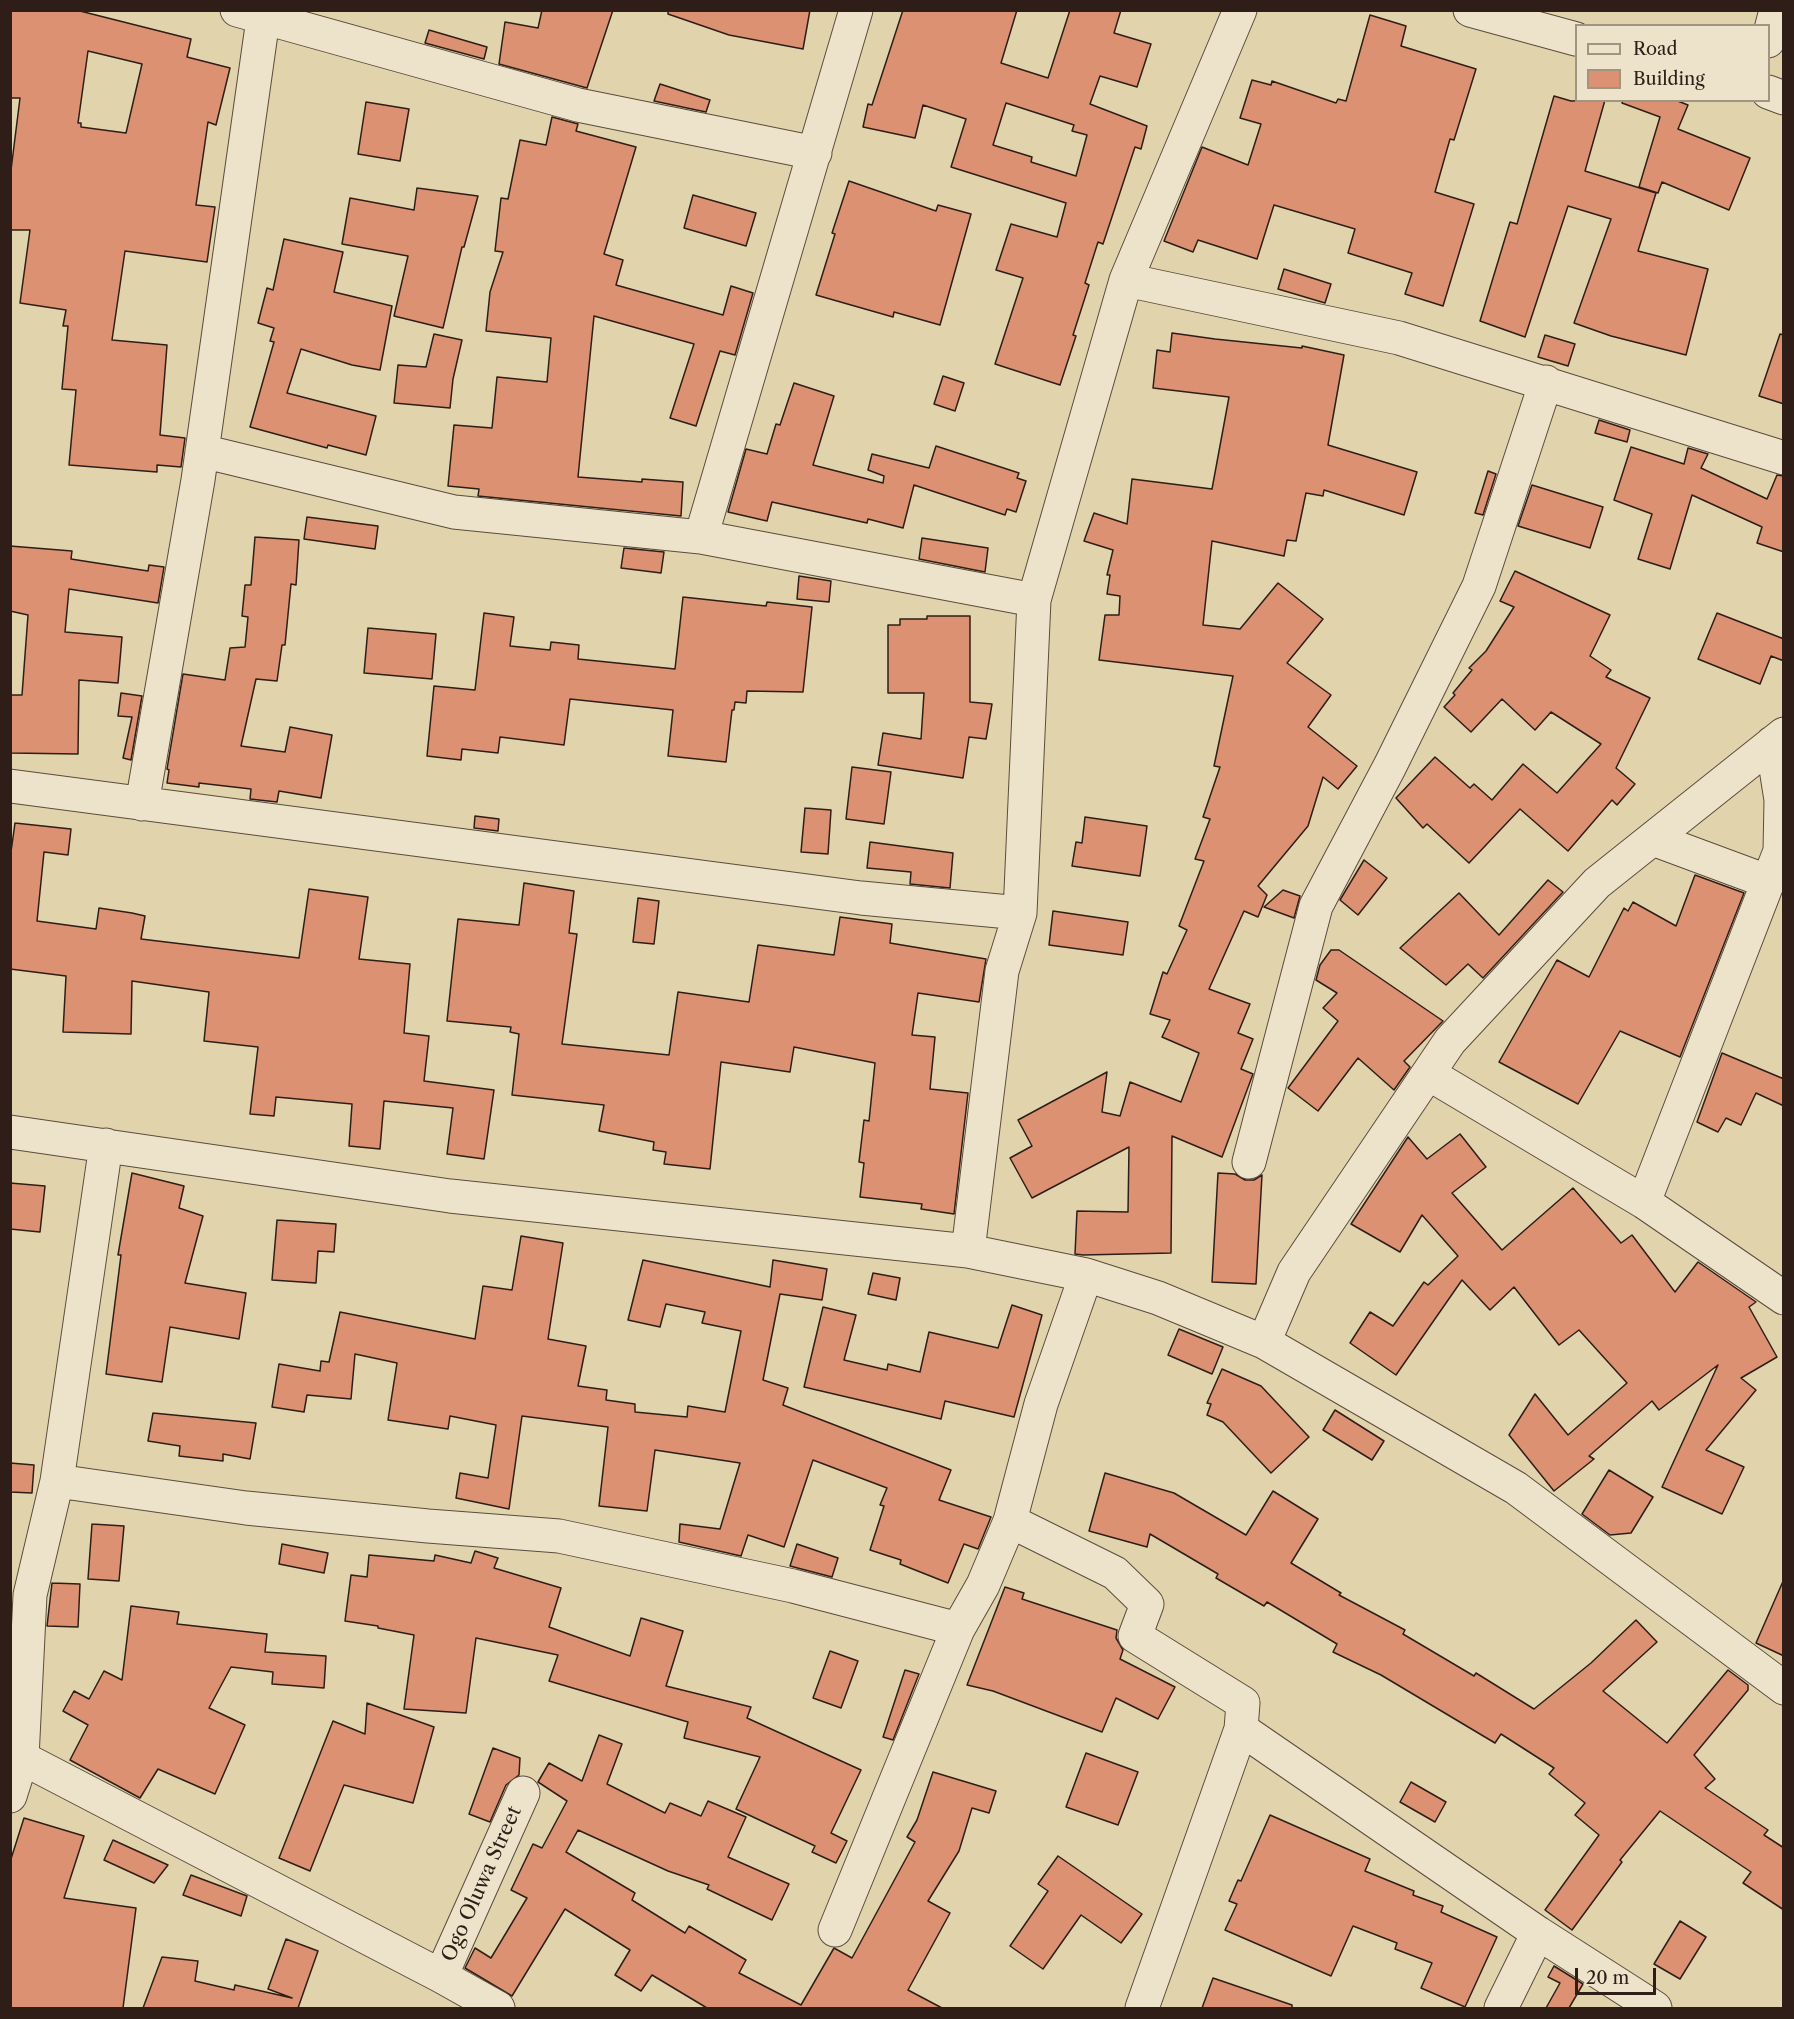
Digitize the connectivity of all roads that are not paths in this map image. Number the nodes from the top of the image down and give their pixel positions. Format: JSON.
{"nodes":[{"id":1,"x":856,"y":10,"type":"edge"},
{"id":2,"x":1240,"y":10,"type":"edge"},
{"id":3,"x":1470,"y":10,"type":"edge"},
{"id":4,"x":1776,"y":10,"type":"edge"},
{"id":5,"x":250,"y":14,"type":"edge"},
{"id":6,"x":1770,"y":33,"type":"edge"},
{"id":7,"x":1575,"y":39,"type":"edge"},
{"id":8,"x":815,"y":153,"type":"junction"},
{"id":9,"x":1126,"y":280,"type":"junction"},
{"id":10,"x":1546,"y":382,"type":"junction"},
{"id":11,"x":202,"y":451,"type":"junction"},
{"id":12,"x":1784,"y":458,"type":"edge"},
{"id":13,"x":700,"y":537,"type":"junction"},
{"id":14,"x":1034,"y":600,"type":"junction"},
{"id":15,"x":1778,"y":739,"type":"edge"},
{"id":16,"x":10,"y":786,"type":"edge"},
{"id":17,"x":142,"y":804,"type":"junction"},
{"id":18,"x":1653,"y":839,"type":"junction"},
{"id":19,"x":1769,"y":882,"type":"junction"},
{"id":20,"x":1020,"y":913,"type":"junction"},
{"id":21,"x":1429,"y":1074,"type":"junction"},
{"id":22,"x":10,"y":1132,"type":"edge"},
{"id":23,"x":106,"y":1145,"type":"junction"},
{"id":24,"x":1249,"y":1162,"type":"dead end"},
{"id":25,"x":1644,"y":1202,"type":"junction"},
{"id":26,"x":968,"y":1251,"type":"junction"},
{"id":27,"x":1086,"y":1275,"type":"junction"},
{"id":28,"x":1784,"y":1298,"type":"edge"},
{"id":29,"x":1264,"y":1342,"type":"junction"},
{"id":30,"x":57,"y":1481,"type":"junction"},
{"id":31,"x":1010,"y":1521,"type":"junction"},
{"id":32,"x":958,"y":1629,"type":"junction"},
{"id":33,"x":1784,"y":1688,"type":"edge"},
{"id":34,"x":1241,"y":1729,"type":"junction"},
{"id":35,"x":22,"y":1758,"type":"junction"},
{"id":36,"x":523,"y":1793,"type":"dead end"},
{"id":37,"x":10,"y":1796,"type":"edge"},
{"id":38,"x":835,"y":1930,"type":"dead end"},
{"id":39,"x":1538,"y":1933,"type":"junction"},
{"id":40,"x":441,"y":1976,"type":"junction"},
{"id":41,"x":498,"y":2008,"type":"edge"},
{"id":42,"x":1142,"y":2008,"type":"edge"},
{"id":43,"x":1501,"y":2008,"type":"edge"},
{"id":44,"x":1655,"y":2008,"type":"edge"}],
"edges":[{"from":1,"to":8,"type":"street"},
{"from":2,"to":9,"type":"street"},
{"from":3,"to":7,"type":"street"},
{"from":4,"to":6,"type":"street"},
{"from":5,"to":8,"type":"street"},
{"from":5,"to":11,"type":"street"},
{"from":8,"to":13,"type":"street"},
{"from":9,"to":10,"type":"street"},
{"from":9,"to":14,"type":"street"},
{"from":10,"to":12,"type":"street"},
{"from":10,"to":24,"type":"street"},
{"from":11,"to":13,"type":"street"},
{"from":11,"to":17,"type":"street"},
{"from":13,"to":14,"type":"street"},
{"from":14,"to":20,"type":"street"},
{"from":15,"to":18,"type":"street"},
{"from":15,"to":19,"type":"street"},
{"from":16,"to":17,"type":"street"},
{"from":17,"to":20,"type":"street"},
{"from":18,"to":19,"type":"street"},
{"from":18,"to":21,"type":"street"},
{"from":19,"to":25,"type":"street"},
{"from":20,"to":26,"type":"street"},
{"from":21,"to":25,"type":"street"},
{"from":21,"to":29,"type":"street"},
{"from":22,"to":23,"type":"street"},
{"from":23,"to":26,"type":"street"},
{"from":23,"to":30,"type":"street"},
{"from":25,"to":28,"type":"street"},
{"from":26,"to":27,"type":"street"},
{"from":27,"to":29,"type":"street"},
{"from":27,"to":31,"type":"street"},
{"from":29,"to":33,"type":"street"},
{"from":30,"to":32,"type":"street"},
{"from":30,"to":35,"type":"street"},
{"from":31,"to":32,"type":"street"},
{"from":31,"to":34,"type":"street"},
{"from":32,"to":38,"type":"street"},
{"from":34,"to":39,"type":"street"},
{"from":34,"to":42,"type":"street"},
{"from":35,"to":37,"type":"street"},
{"from":35,"to":40,"type":"street"},
{"from":36,"to":40,"type":"street","name":"Ogo Oluwa Street"},
{"from":39,"to":43,"type":"street"},
{"from":39,"to":44,"type":"street"},
{"from":40,"to":41,"type":"street"}]}
